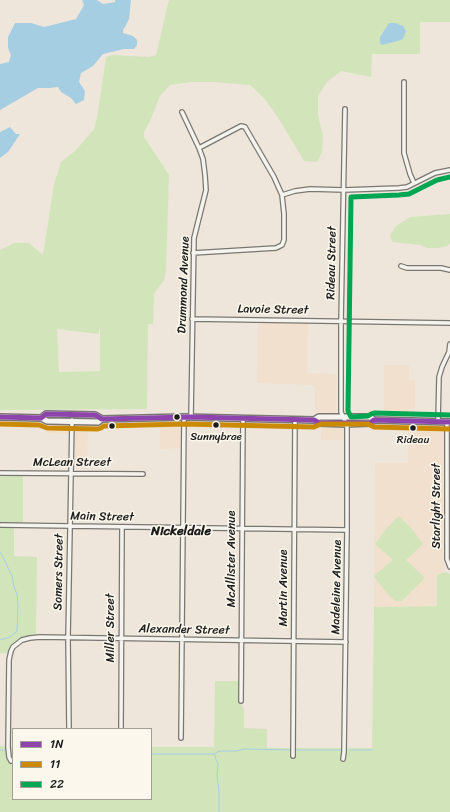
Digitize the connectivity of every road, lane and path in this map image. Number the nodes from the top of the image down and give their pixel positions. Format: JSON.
{"nodes":[{"id":1,"x":404,"y":82,"type":"dead end"},
{"id":2,"x":345,"y":109,"type":"dead end"},
{"id":3,"x":182,"y":112,"type":"dead end"},
{"id":4,"x":199,"y":148,"type":"junction"},
{"id":5,"x":450,"y":170,"type":"edge"},
{"id":6,"x":414,"y":184,"type":"junction"},
{"id":7,"x":344,"y":190,"type":"junction"},
{"id":8,"x":282,"y":195,"type":"junction"},
{"id":9,"x":193,"y":253,"type":"junction"},
{"id":10,"x":401,"y":266,"type":"dead end"},
{"id":11,"x":450,"y":270,"type":"edge"},
{"id":12,"x":192,"y":319,"type":"junction"},
{"id":13,"x":341,"y":322,"type":"junction"},
{"id":14,"x":450,"y":323,"type":"edge"},
{"id":15,"x":450,"y":344,"type":"edge"},
{"id":16,"x":72,"y":415,"type":"junction"},
{"id":17,"x":0,"y":417,"type":"edge"},
{"id":18,"x":184,"y":417,"type":"junction"},
{"id":19,"x":191,"y":417,"type":"junction"},
{"id":20,"x":343,"y":417,"type":"junction"},
{"id":21,"x":41,"y":418,"type":"junction"},
{"id":22,"x":243,"y":418,"type":"junction"},
{"id":23,"x":102,"y":419,"type":"junction"},
{"id":24,"x":295,"y":419,"type":"junction"},
{"id":25,"x":314,"y":420,"type":"junction"},
{"id":26,"x":374,"y":420,"type":"junction"},
{"id":27,"x":72,"y":421,"type":"junction"},
{"id":28,"x":438,"y":422,"type":"junction"},
{"id":29,"x":449,"y":422,"type":"edge"},
{"id":30,"x":346,"y":424,"type":"junction"},
{"id":31,"x":0,"y":472,"type":"edge"},
{"id":32,"x":71,"y":473,"type":"junction"},
{"id":33,"x":143,"y":474,"type":"dead end"},
{"id":34,"x":1,"y":526,"type":"edge"},
{"id":35,"x":70,"y":526,"type":"junction"},
{"id":36,"x":122,"y":527,"type":"junction"},
{"id":37,"x":182,"y":528,"type":"junction"},
{"id":38,"x":242,"y":529,"type":"junction"},
{"id":39,"x":294,"y":529,"type":"junction"},
{"id":40,"x":347,"y":530,"type":"junction"},
{"id":41,"x":450,"y":567,"type":"edge"},
{"id":42,"x":68,"y":638,"type":"junction"},
{"id":43,"x":121,"y":639,"type":"junction"},
{"id":44,"x":181,"y":640,"type":"junction"},
{"id":45,"x":242,"y":640,"type":"junction"},
{"id":46,"x":294,"y":641,"type":"junction"},
{"id":47,"x":346,"y":642,"type":"junction"},
{"id":48,"x":241,"y":701,"type":"dead end"},
{"id":49,"x":69,"y":728,"type":"edge"},
{"id":50,"x":121,"y":728,"type":"edge"},
{"id":51,"x":181,"y":738,"type":"dead end"},
{"id":52,"x":293,"y":756,"type":"dead end"},
{"id":53,"x":343,"y":759,"type":"dead end"},
{"id":54,"x":11,"y":761,"type":"dead end"}],
"edges":[{"from":1,"to":6,"type":"street"},
{"from":2,"to":7,"type":"street","name":"Rideau Street"},
{"from":3,"to":4,"type":"street","name":"Drummond Avenue"},
{"from":4,"to":8,"type":"street"},
{"from":4,"to":9,"type":"street","name":"Drummond Avenue"},
{"from":5,"to":6,"type":"street"},
{"from":6,"to":7,"type":"street"},
{"from":7,"to":8,"type":"street"},
{"from":7,"to":13,"type":"street","name":"Rideau Street"},
{"from":8,"to":9,"type":"street"},
{"from":9,"to":12,"type":"street","name":"Drummond Avenue"},
{"from":10,"to":11,"type":"street"},
{"from":12,"to":13,"type":"street","name":"Lavoie Street"},
{"from":12,"to":19,"type":"street","name":"Drummond Avenue"},
{"from":13,"to":14,"type":"street","name":"Lavoie Street"},
{"from":13,"to":20,"type":"street","name":"Rideau Street"},
{"from":15,"to":28,"type":"street"},
{"from":16,"to":21,"type":"main road"},
{"from":16,"to":23,"type":"main road"},
{"from":16,"to":27,"type":"street","name":"Somers Street"},
{"from":17,"to":21,"type":"main road"},
{"from":18,"to":19,"type":"main road"},
{"from":18,"to":23,"type":"main road"},
{"from":18,"to":37,"type":"street"},
{"from":19,"to":22,"type":"main road"},
{"from":20,"to":25,"type":"main road"},
{"from":20,"to":26,"type":"main road"},
{"from":20,"to":30,"type":"street","name":"Madeleine Avenue"},
{"from":21,"to":27,"type":"main road"},
{"from":22,"to":24,"type":"main road"},
{"from":22,"to":38,"type":"street","name":"McAllister Avenue"},
{"from":23,"to":27,"type":"main road"},
{"from":24,"to":25,"type":"main road"},
{"from":24,"to":39,"type":"street","name":"Martin Avenue"},
{"from":25,"to":30,"type":"main road"},
{"from":26,"to":28,"type":"main road"},
{"from":26,"to":30,"type":"main road"},
{"from":27,"to":32,"type":"street","name":"Somers Street"},
{"from":28,"to":29,"type":"main road"},
{"from":29,"to":41,"type":"street","name":"Starlight Street"},
{"from":30,"to":40,"type":"street","name":"Madeleine Avenue"},
{"from":31,"to":32,"type":"street","name":"McLean Street"},
{"from":32,"to":33,"type":"street","name":"McLean Street"},
{"from":32,"to":35,"type":"street","name":"Somers Street"},
{"from":34,"to":35,"type":"street","name":"Main Street"},
{"from":35,"to":36,"type":"street","name":"Main Street"},
{"from":35,"to":42,"type":"street","name":"Somers Street"},
{"from":36,"to":37,"type":"street","name":"Main Street"},
{"from":36,"to":43,"type":"street","name":"Miller Street"},
{"from":37,"to":38,"type":"street","name":"Main Street"},
{"from":37,"to":44,"type":"street"},
{"from":38,"to":39,"type":"street","name":"Main Street"},
{"from":38,"to":45,"type":"street","name":"McAllister Avenue"},
{"from":39,"to":40,"type":"street","name":"Main Street"},
{"from":39,"to":46,"type":"street","name":"Martin Avenue"},
{"from":40,"to":47,"type":"street","name":"Madeleine Avenue"},
{"from":42,"to":43,"type":"street","name":"Alexander Street"},
{"from":42,"to":49,"type":"street","name":"Somers Street"},
{"from":42,"to":54,"type":"street","name":"Alexander Street"},
{"from":43,"to":44,"type":"street","name":"Alexander Street"},
{"from":43,"to":50,"type":"street","name":"Miller Street"},
{"from":44,"to":45,"type":"street","name":"Alexander Street"},
{"from":44,"to":51,"type":"street"},
{"from":45,"to":46,"type":"street","name":"Alexander Street"},
{"from":45,"to":48,"type":"street","name":"McAllister Avenue"},
{"from":46,"to":47,"type":"street","name":"Alexander Street"},
{"from":46,"to":52,"type":"street","name":"Martin Avenue"},
{"from":47,"to":53,"type":"street","name":"Madeleine Avenue"}]}
